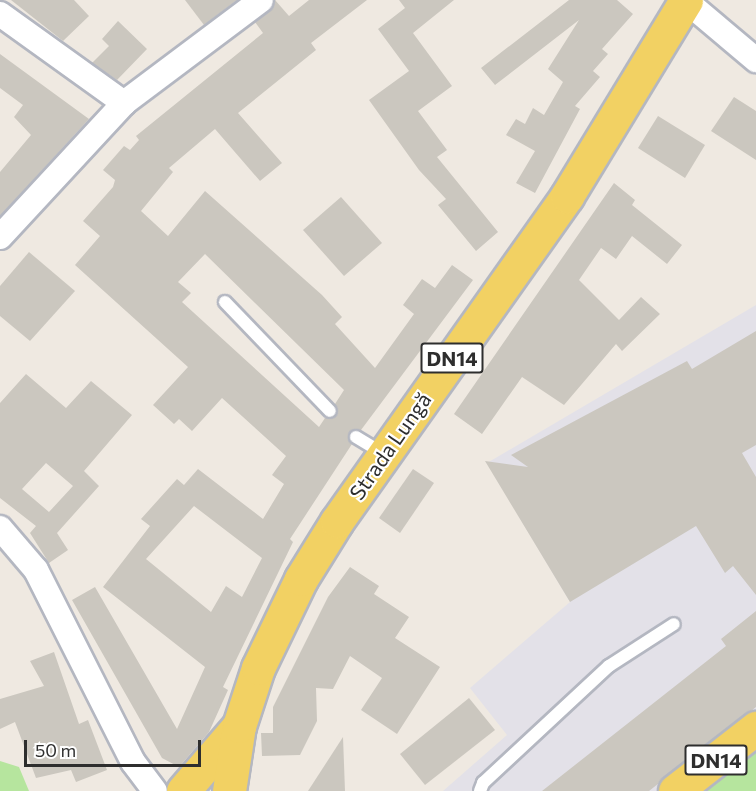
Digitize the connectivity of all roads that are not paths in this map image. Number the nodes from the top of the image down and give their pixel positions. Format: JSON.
{"nodes":[{"id":1,"x":261,"y":0,"type":"edge"},
{"id":2,"x":686,"y":0,"type":"edge"},
{"id":3,"x":0,"y":14,"type":"edge"},
{"id":4,"x":756,"y":60,"type":"edge"},
{"id":5,"x":124,"y":103,"type":"junction"},
{"id":6,"x":0,"y":237,"type":"edge"},
{"id":7,"x":225,"y":302,"type":"dead end"},
{"id":8,"x":330,"y":411,"type":"dead end"},
{"id":9,"x":0,"y":528,"type":"edge"},
{"id":10,"x":674,"y":624,"type":"dead end"},
{"id":11,"x":239,"y":726,"type":"junction"},
{"id":12,"x":756,"y":728,"type":"edge"},
{"id":13,"x":155,"y":791,"type":"edge"},
{"id":14,"x":183,"y":791,"type":"edge"},
{"id":15,"x":229,"y":791,"type":"edge"},
{"id":16,"x":480,"y":791,"type":"edge"},
{"id":17,"x":675,"y":791,"type":"edge"}],
"edges":[{"from":1,"to":5,"type":"street"},
{"from":2,"to":4,"type":"street"},
{"from":2,"to":11,"type":"main road","name":"Strada Lungă","number":"DN14"},
{"from":3,"to":5,"type":"street"},
{"from":5,"to":6,"type":"street"},
{"from":7,"to":8,"type":"lane"},
{"from":9,"to":13,"type":"street"},
{"from":10,"to":16,"type":"lane"},
{"from":11,"to":14,"type":"main road","name":"Strada Lungă","number":"DN14"},
{"from":11,"to":15,"type":"main road","name":"Strada Lungă","number":"DN14"},
{"from":12,"to":17,"type":"main road","number":"DN14"}]}
